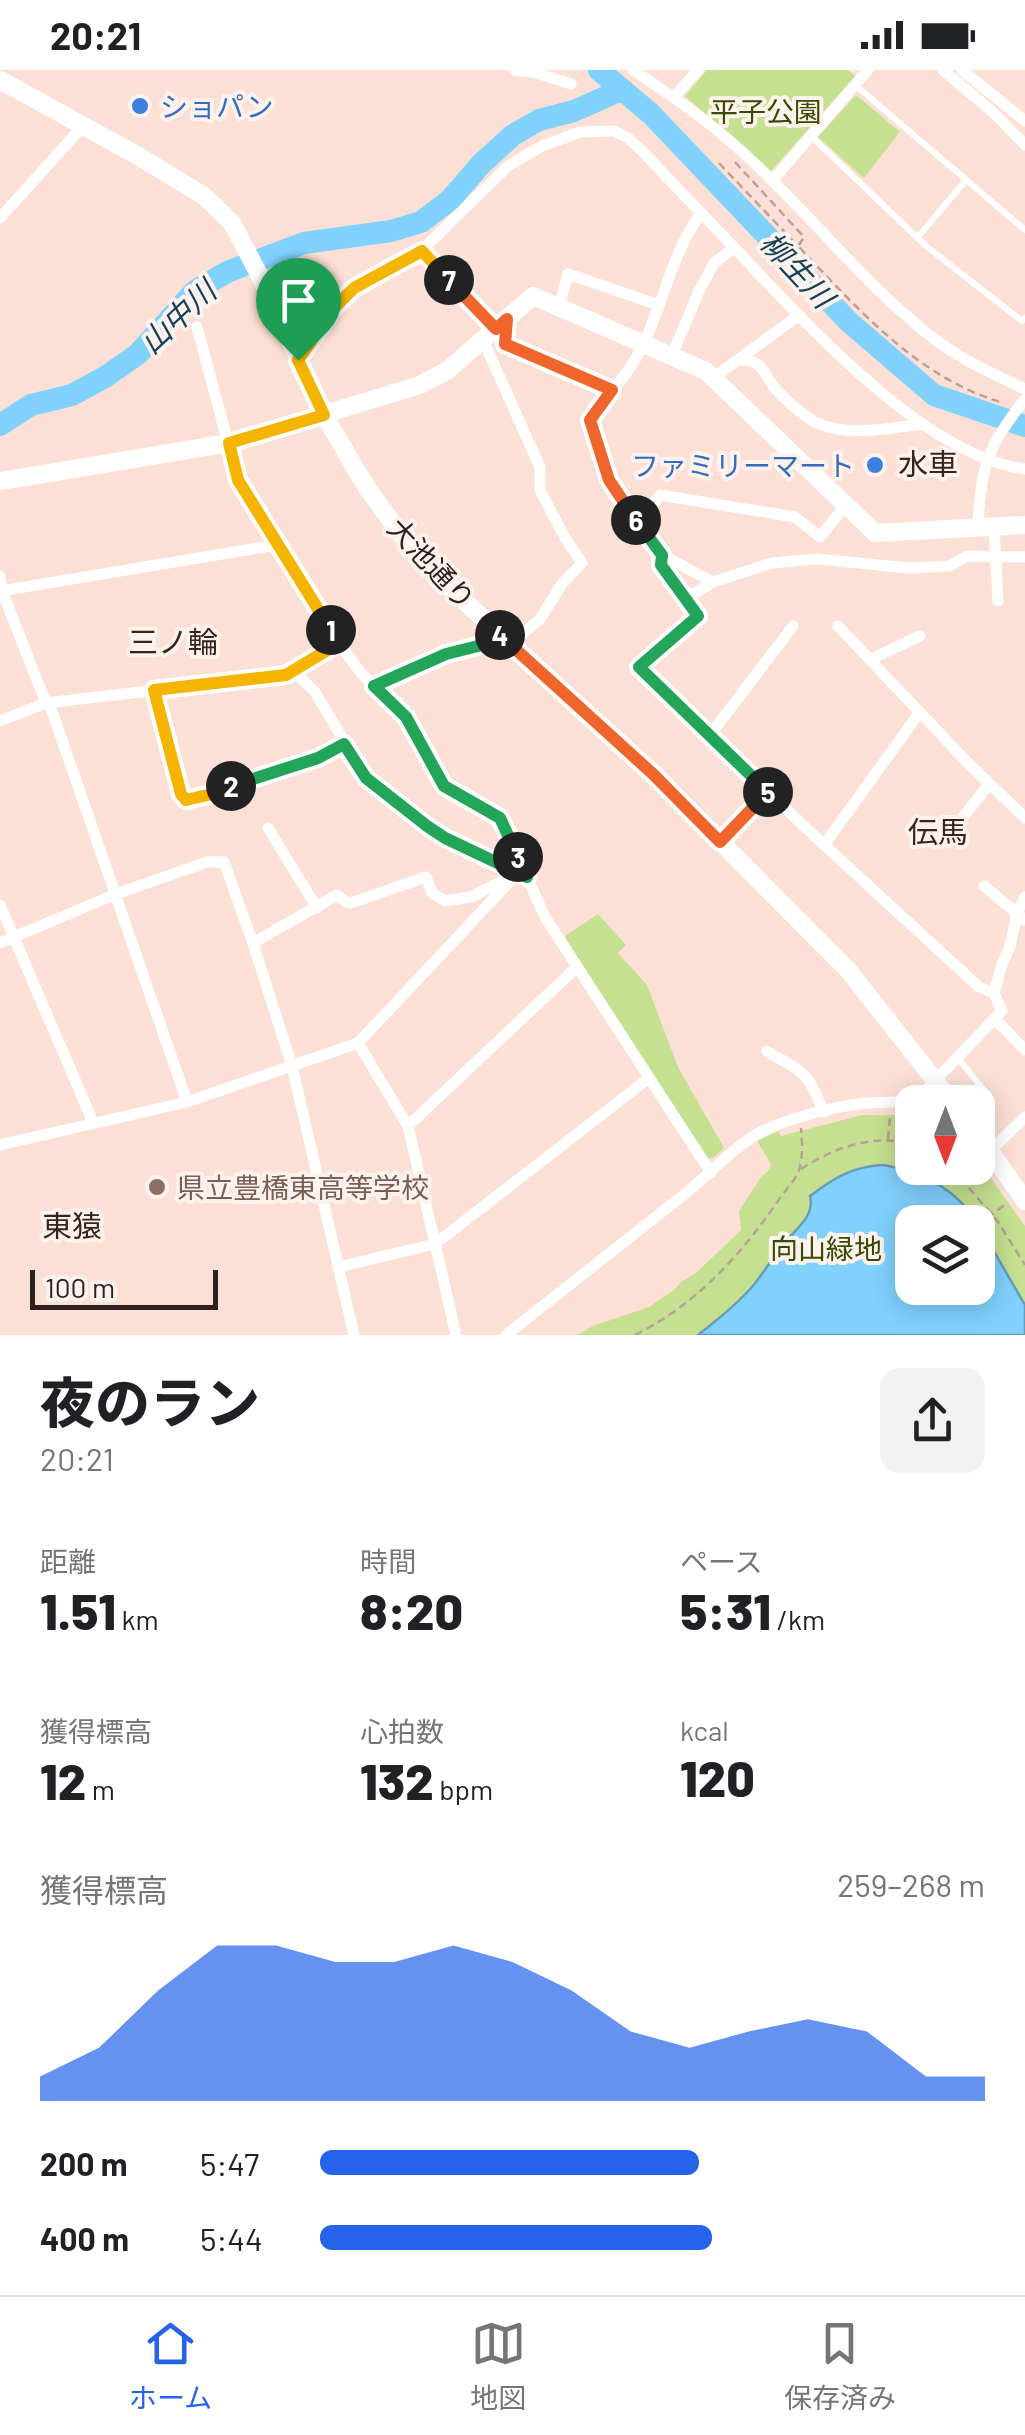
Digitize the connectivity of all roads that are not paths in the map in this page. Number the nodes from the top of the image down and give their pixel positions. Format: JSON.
{"nodes":[{"id":1,"x":514,"y":70,"type":"edge"},
{"id":2,"x":634,"y":70,"type":"edge"},
{"id":3,"x":698,"y":70,"type":"edge"},
{"id":4,"x":868,"y":70,"type":"edge"},
{"id":5,"x":943,"y":70,"type":"edge"},
{"id":6,"x":962,"y":70,"type":"edge"},
{"id":7,"x":0,"y":80,"type":"edge"},
{"id":8,"x":571,"y":84,"type":"dead end"},
{"id":9,"x":855,"y":86,"type":"junction"},
{"id":10,"x":674,"y":98,"type":"junction"},
{"id":11,"x":1025,"y":121,"type":"edge"},
{"id":12,"x":82,"y":127,"type":"junction"},
{"id":13,"x":811,"y":136,"type":"junction"},
{"id":14,"x":1025,"y":145,"type":"edge"},
{"id":15,"x":966,"y":180,"type":"junction"},
{"id":16,"x":772,"y":182,"type":"junction"},
{"id":17,"x":700,"y":213,"type":"junction"},
{"id":18,"x":0,"y":218,"type":"edge"},
{"id":19,"x":1025,"y":230,"type":"edge"},
{"id":20,"x":918,"y":238,"type":"junction"},
{"id":21,"x":734,"y":248,"type":"junction"},
{"id":22,"x":422,"y":251,"type":"junction"},
{"id":23,"x":658,"y":305,"type":"junction"},
{"id":24,"x":559,"y":307,"type":"junction"},
{"id":25,"x":799,"y":316,"type":"junction"},
{"id":26,"x":1025,"y":318,"type":"edge"},
{"id":27,"x":197,"y":326,"type":"dead end"},
{"id":28,"x":498,"y":333,"type":"junction"},
{"id":29,"x":644,"y":343,"type":"junction"},
{"id":30,"x":672,"y":355,"type":"junction"},
{"id":31,"x":298,"y":360,"type":"junction"},
{"id":32,"x":493,"y":360,"type":"junction"},
{"id":33,"x":738,"y":360,"type":"junction"},
{"id":34,"x":713,"y":378,"type":"junction"},
{"id":35,"x":1025,"y":388,"type":"edge"},
{"id":36,"x":612,"y":390,"type":"junction"},
{"id":37,"x":1019,"y":402,"type":"edge"},
{"id":38,"x":324,"y":415,"type":"junction"},
{"id":39,"x":924,"y":424,"type":"junction"},
{"id":40,"x":229,"y":443,"type":"junction"},
{"id":41,"x":987,"y":458,"type":"junction"},
{"id":42,"x":1025,"y":470,"type":"edge"},
{"id":43,"x":0,"y":481,"type":"edge"},
{"id":44,"x":846,"y":505,"type":"junction"},
{"id":45,"x":638,"y":524,"type":"junction"},
{"id":46,"x":1025,"y":525,"type":"edge"},
{"id":47,"x":986,"y":527,"type":"junction"},
{"id":48,"x":276,"y":544,"type":"junction"},
{"id":49,"x":662,"y":555,"type":"junction"},
{"id":50,"x":994,"y":557,"type":"junction"},
{"id":51,"x":1025,"y":557,"type":"edge"},
{"id":52,"x":0,"y":576,"type":"edge"},
{"id":53,"x":713,"y":582,"type":"junction"},
{"id":54,"x":1,"y":591,"type":"edge"},
{"id":55,"x":686,"y":599,"type":"junction"},
{"id":56,"x":998,"y":600,"type":"dead end"},
{"id":57,"x":792,"y":626,"type":"dead end"},
{"id":58,"x":838,"y":626,"type":"dead end"},
{"id":59,"x":495,"y":630,"type":"junction"},
{"id":60,"x":920,"y":636,"type":"dead end"},
{"id":61,"x":339,"y":643,"type":"junction"},
{"id":62,"x":510,"y":644,"type":"junction"},
{"id":63,"x":871,"y":659,"type":"junction"},
{"id":64,"x":294,"y":672,"type":"junction"},
{"id":65,"x":374,"y":686,"type":"junction"},
{"id":66,"x":154,"y":690,"type":"junction"},
{"id":67,"x":46,"y":702,"type":"junction"},
{"id":68,"x":920,"y":712,"type":"junction"},
{"id":69,"x":0,"y":721,"type":"edge"},
{"id":70,"x":710,"y":735,"type":"junction"},
{"id":71,"x":344,"y":744,"type":"junction"},
{"id":72,"x":989,"y":784,"type":"junction"},
{"id":73,"x":770,"y":793,"type":"junction"},
{"id":74,"x":1025,"y":818,"type":"edge"},
{"id":75,"x":268,"y":828,"type":"dead end"},
{"id":76,"x":954,"y":830,"type":"dead end"},
{"id":77,"x":720,"y":842,"type":"junction"},
{"id":78,"x":824,"y":845,"type":"junction"},
{"id":79,"x":523,"y":875,"type":"junction"},
{"id":80,"x":984,"y":886,"type":"dead end"},
{"id":81,"x":116,"y":894,"type":"junction"},
{"id":82,"x":1025,"y":896,"type":"edge"},
{"id":83,"x":0,"y":905,"type":"edge"},
{"id":84,"x":318,"y":908,"type":"junction"},
{"id":85,"x":1021,"y":917,"type":"edge"},
{"id":86,"x":14,"y":937,"type":"junction"},
{"id":87,"x":0,"y":943,"type":"edge"},
{"id":88,"x":253,"y":943,"type":"junction"},
{"id":89,"x":577,"y":967,"type":"junction"},
{"id":90,"x":994,"y":993,"type":"junction"},
{"id":91,"x":995,"y":1020,"type":"junction"},
{"id":92,"x":358,"y":1044,"type":"junction"},
{"id":93,"x":1025,"y":1050,"type":"edge"},
{"id":94,"x":767,"y":1051,"type":"dead end"},
{"id":95,"x":958,"y":1058,"type":"junction"},
{"id":96,"x":292,"y":1066,"type":"junction"},
{"id":97,"x":649,"y":1078,"type":"junction"},
{"id":98,"x":936,"y":1082,"type":"junction"},
{"id":99,"x":938,"y":1085,"type":"edge"},
{"id":100,"x":980,"y":1085,"type":"edge"},
{"id":101,"x":187,"y":1102,"type":"junction"},
{"id":102,"x":824,"y":1112,"type":"junction"},
{"id":103,"x":1025,"y":1117,"type":"edge"},
{"id":104,"x":93,"y":1122,"type":"junction"},
{"id":105,"x":408,"y":1126,"type":"junction"},
{"id":106,"x":1,"y":1142,"type":"edge"},
{"id":107,"x":995,"y":1146,"type":"edge"},
{"id":108,"x":995,"y":1158,"type":"edge"},
{"id":109,"x":711,"y":1173,"type":"junction"},
{"id":110,"x":1018,"y":1201,"type":"edge"},
{"id":111,"x":435,"y":1244,"type":"junction"},
{"id":112,"x":338,"y":1267,"type":"junction"},
{"id":113,"x":354,"y":1335,"type":"edge"},
{"id":114,"x":456,"y":1335,"type":"edge"},
{"id":115,"x":506,"y":1335,"type":"edge"}],
"edges":[{"from":1,"to":8,"type":"street"},
{"from":2,"to":10,"type":"street"},
{"from":3,"to":10,"type":"street"},
{"from":4,"to":9,"type":"street"},
{"from":5,"to":14,"type":"street"},
{"from":6,"to":11,"type":"street"},
{"from":7,"to":12,"type":"street","name":"大池通り"},
{"from":9,"to":13,"type":"street"},
{"from":9,"to":15,"type":"lane"},
{"from":10,"to":16,"type":"street"},
{"from":12,"to":18,"type":"street"},
{"from":12,"to":31,"type":"street","name":"大池通り"},
{"from":13,"to":16,"type":"street"},
{"from":13,"to":20,"type":"lane"},
{"from":15,"to":19,"type":"lane"},
{"from":15,"to":20,"type":"lane"},
{"from":16,"to":35,"type":"street"},
{"from":17,"to":21,"type":"street"},
{"from":17,"to":22,"type":"street"},
{"from":17,"to":23,"type":"street"},
{"from":20,"to":26,"type":"lane"},
{"from":21,"to":25,"type":"street"},
{"from":21,"to":30,"type":"street"},
{"from":22,"to":28,"type":"street"},
{"from":22,"to":31,"type":"street"},
{"from":23,"to":24,"type":"street"},
{"from":23,"to":29,"type":"street"},
{"from":24,"to":28,"type":"street"},
{"from":24,"to":29,"type":"street"},
{"from":25,"to":33,"type":"street"},
{"from":25,"to":39,"type":"street"},
{"from":27,"to":40,"type":"street"},
{"from":28,"to":32,"type":"street"},
{"from":28,"to":32,"type":"street"},
{"from":28,"to":36,"type":"street"},
{"from":28,"to":38,"type":"street"},
{"from":29,"to":30,"type":"street"},
{"from":29,"to":36,"type":"street"},
{"from":30,"to":34,"type":"street"},
{"from":31,"to":38,"type":"street","name":"大池通り"},
{"from":32,"to":62,"type":"street"},
{"from":33,"to":34,"type":"street"},
{"from":33,"to":39,"type":"street"},
{"from":34,"to":44,"type":"street"},
{"from":36,"to":45,"type":"street"},
{"from":37,"to":41,"type":"street"},
{"from":38,"to":40,"type":"street"},
{"from":38,"to":59,"type":"street","name":"大池通り"},
{"from":39,"to":41,"type":"street"},
{"from":40,"to":43,"type":"street"},
{"from":40,"to":48,"type":"street"},
{"from":41,"to":42,"type":"street"},
{"from":41,"to":47,"type":"street"},
{"from":44,"to":45,"type":"street"},
{"from":44,"to":47,"type":"street"},
{"from":45,"to":49,"type":"street"},
{"from":46,"to":47,"type":"street"},
{"from":47,"to":50,"type":"street"},
{"from":48,"to":54,"type":"street"},
{"from":48,"to":61,"type":"street"},
{"from":49,"to":53,"type":"street"},
{"from":49,"to":55,"type":"street"},
{"from":50,"to":51,"type":"street"},
{"from":50,"to":53,"type":"street"},
{"from":50,"to":56,"type":"street"},
{"from":52,"to":54,"type":"street"},
{"from":53,"to":55,"type":"street"},
{"from":54,"to":67,"type":"street"},
{"from":55,"to":70,"type":"street"},
{"from":57,"to":70,"type":"street"},
{"from":58,"to":63,"type":"street"},
{"from":59,"to":62,"type":"street","name":"大池通り"},
{"from":59,"to":65,"type":"street"},
{"from":60,"to":63,"type":"street"},
{"from":61,"to":64,"type":"street"},
{"from":61,"to":65,"type":"street"},
{"from":62,"to":77,"type":"street","name":"大池通り"},
{"from":63,"to":68,"type":"street"},
{"from":64,"to":66,"type":"street"},
{"from":64,"to":71,"type":"street"},
{"from":65,"to":79,"type":"street"},
{"from":66,"to":67,"type":"street"},
{"from":66,"to":71,"type":"street"},
{"from":67,"to":69,"type":"street"},
{"from":67,"to":81,"type":"street"},
{"from":68,"to":72,"type":"street"},
{"from":68,"to":78,"type":"street"},
{"from":70,"to":73,"type":"street"},
{"from":71,"to":79,"type":"street"},
{"from":72,"to":74,"type":"street"},
{"from":72,"to":76,"type":"street"},
{"from":73,"to":77,"type":"street"},
{"from":73,"to":78,"type":"street"},
{"from":75,"to":84,"type":"street"},
{"from":77,"to":98,"type":"street","name":"大池通り"},
{"from":78,"to":90,"type":"street"},
{"from":79,"to":84,"type":"street"},
{"from":79,"to":89,"type":"street"},
{"from":79,"to":92,"type":"street"},
{"from":80,"to":85,"type":"street"},
{"from":81,"to":86,"type":"street"},
{"from":81,"to":88,"type":"street"},
{"from":81,"to":101,"type":"street"},
{"from":82,"to":85,"type":"street"},
{"from":83,"to":86,"type":"street"},
{"from":84,"to":88,"type":"street"},
{"from":85,"to":90,"type":"street"},
{"from":86,"to":87,"type":"street"},
{"from":86,"to":104,"type":"street"},
{"from":88,"to":96,"type":"street"},
{"from":89,"to":97,"type":"street"},
{"from":89,"to":105,"type":"street"},
{"from":90,"to":91,"type":"street"},
{"from":91,"to":93,"type":"street"},
{"from":91,"to":95,"type":"street"},
{"from":92,"to":96,"type":"street"},
{"from":92,"to":105,"type":"street"},
{"from":94,"to":102,"type":"street"},
{"from":95,"to":98,"type":"street"},
{"from":95,"to":100,"type":"lane"},
{"from":96,"to":101,"type":"street"},
{"from":96,"to":112,"type":"street"},
{"from":97,"to":109,"type":"street"},
{"from":97,"to":111,"type":"street"},
{"from":98,"to":99,"type":"street","name":"大池通り"},
{"from":98,"to":102,"type":"street"},
{"from":101,"to":104,"type":"street"},
{"from":102,"to":109,"type":"street"},
{"from":103,"to":107,"type":"street"},
{"from":104,"to":106,"type":"street"},
{"from":105,"to":111,"type":"street"},
{"from":108,"to":110,"type":"street"},
{"from":109,"to":115,"type":"street"},
{"from":111,"to":112,"type":"street"},
{"from":111,"to":114,"type":"street"},
{"from":112,"to":113,"type":"street"}]}
